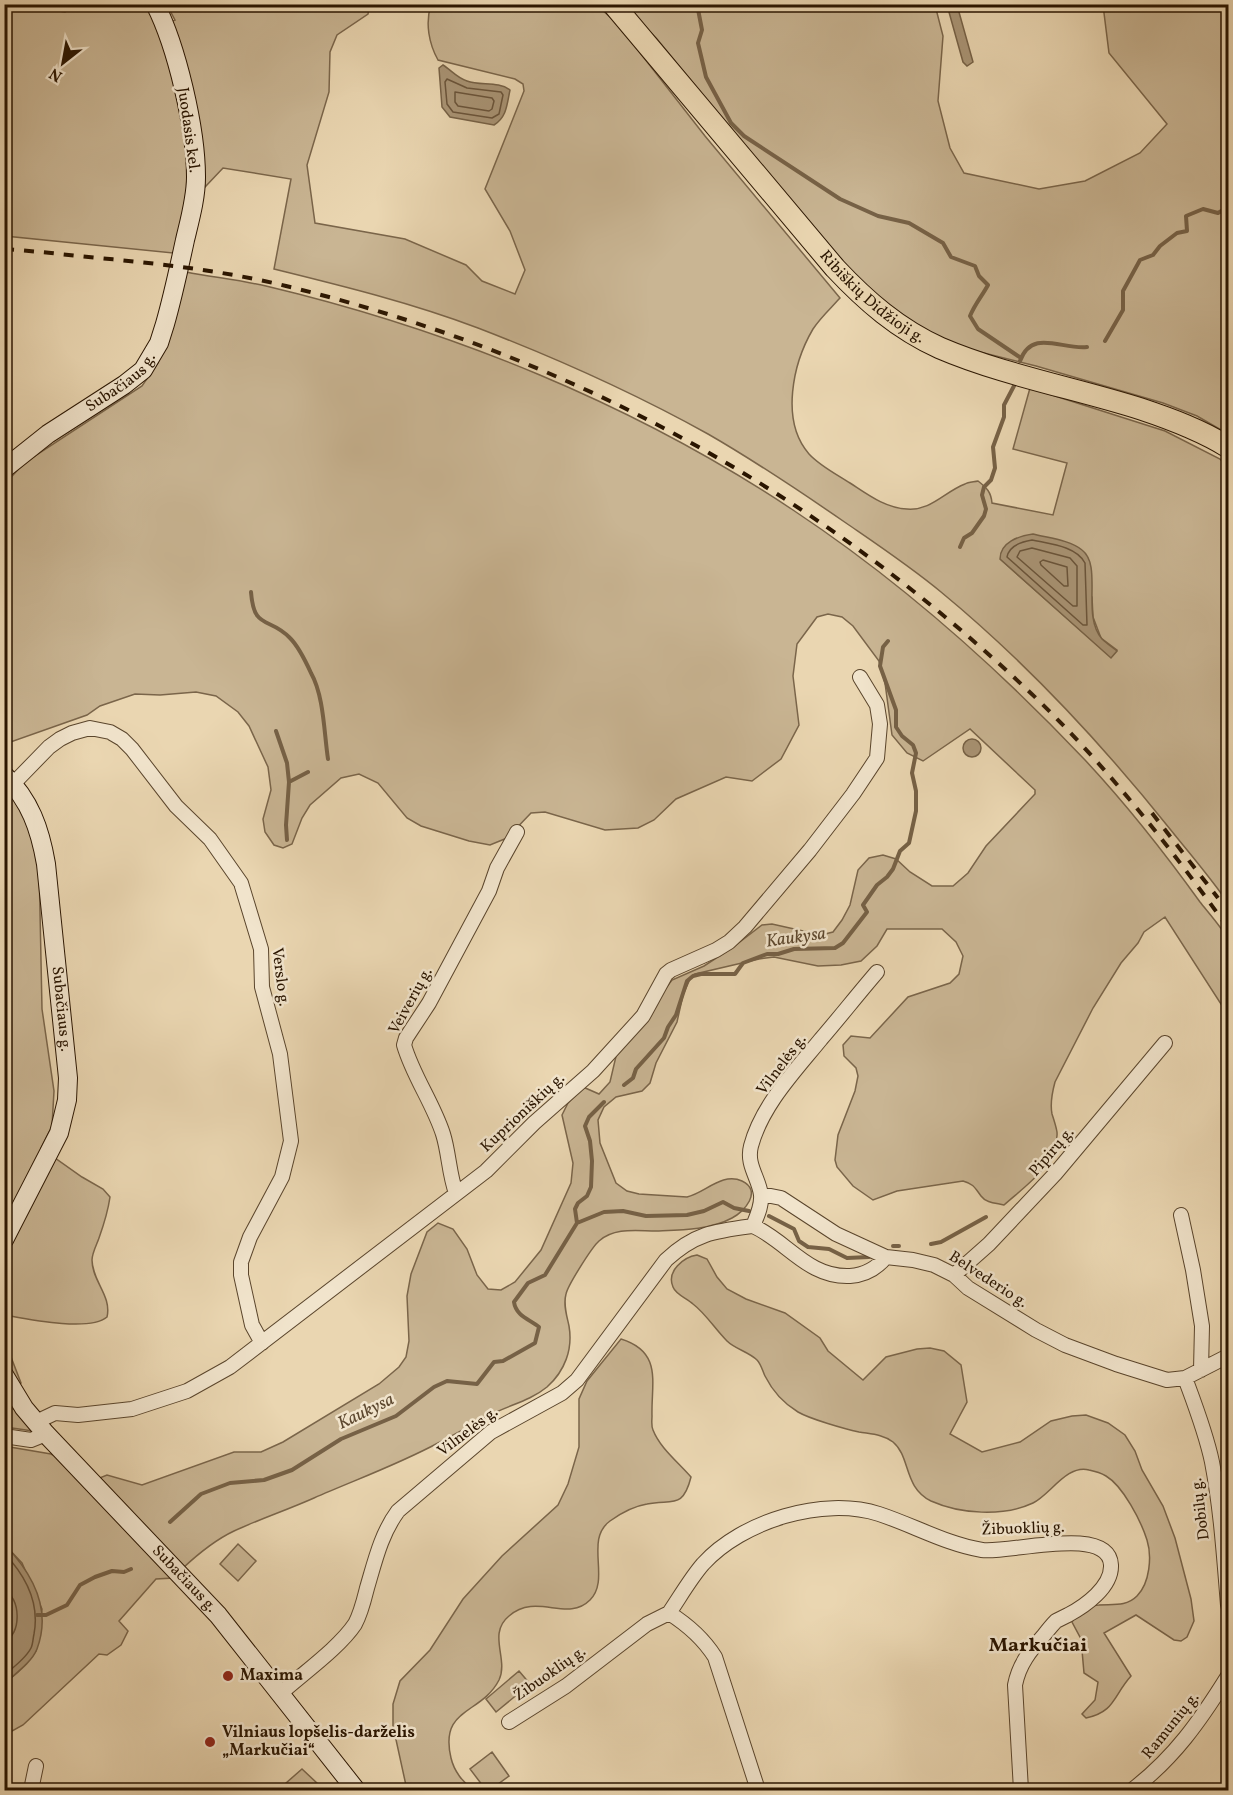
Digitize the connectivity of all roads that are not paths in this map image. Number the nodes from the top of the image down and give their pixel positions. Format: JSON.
{"nodes":[{"id":1,"x":155,"y":4,"type":"edge"},
{"id":2,"x":613,"y":4,"type":"edge"},
{"id":3,"x":181,"y":259,"type":"joint"},
{"id":4,"x":1228,"y":447,"type":"edge"},
{"id":5,"x":4,"y":469,"type":"edge"},
{"id":6,"x":860,"y":677,"type":"dead end"},
{"id":7,"x":9,"y":780,"type":"edge"},
{"id":8,"x":517,"y":832,"type":"dead end"},
{"id":9,"x":877,"y":972,"type":"dead end"},
{"id":10,"x":1165,"y":1043,"type":"dead end"},
{"id":11,"x":456,"y":1193,"type":"junction"},
{"id":12,"x":761,"y":1194,"type":"junction"},
{"id":13,"x":1181,"y":1215,"type":"dead end"},
{"id":14,"x":753,"y":1226,"type":"junction"},
{"id":15,"x":4,"y":1240,"type":"edge"},
{"id":16,"x":886,"y":1257,"type":"junction"},
{"id":17,"x":954,"y":1275,"type":"junction"},
{"id":18,"x":262,"y":1343,"type":"junction"},
{"id":19,"x":1228,"y":1356,"type":"edge"},
{"id":20,"x":1201,"y":1370,"type":"junction"},
{"id":21,"x":4,"y":1375,"type":"edge"},
{"id":22,"x":1185,"y":1378,"type":"junction"},
{"id":23,"x":9,"y":1395,"type":"edge"},
{"id":24,"x":41,"y":1428,"type":"junction"},
{"id":25,"x":4,"y":1436,"type":"edge"},
{"id":26,"x":1228,"y":1605,"type":"edge"},
{"id":27,"x":669,"y":1613,"type":"junction"},
{"id":28,"x":1228,"y":1676,"type":"edge"},
{"id":29,"x":280,"y":1694,"type":"junction"},
{"id":30,"x":509,"y":1722,"type":"dead end"},
{"id":31,"x":36,"y":1766,"type":"dead end"},
{"id":32,"x":356,"y":1790,"type":"edge"},
{"id":33,"x":31,"y":1791,"type":"edge"},
{"id":34,"x":758,"y":1791,"type":"edge"},
{"id":35,"x":1021,"y":1791,"type":"edge"},
{"id":36,"x":1132,"y":1791,"type":"edge"}],
"edges":[{"from":1,"to":3,"type":"street","name":"Juodasis kel."},
{"from":2,"to":4,"type":"main road","name":"Ribiškių Didžioji g."},
{"from":3,"to":5,"type":"street","name":"Subačiaus g."},
{"from":6,"to":11,"type":"street","name":"Kuprioniškių g."},
{"from":7,"to":15,"type":"street","name":"Subačiaus g."},
{"from":7,"to":18,"type":"street","name":"Verslo g."},
{"from":8,"to":11,"type":"street","name":"Veiverių g."},
{"from":9,"to":12,"type":"street","name":"Vilnelės g."},
{"from":10,"to":17,"type":"street","name":"Pipirų g."},
{"from":11,"to":18,"type":"street","name":"Kuprioniškių g."},
{"from":12,"to":14,"type":"street"},
{"from":12,"to":16,"type":"street","name":"Belvederio g."},
{"from":13,"to":20,"type":"street"},
{"from":14,"to":16,"type":"street"},
{"from":14,"to":29,"type":"street","name":"Vilnelės g."},
{"from":16,"to":17,"type":"street","name":"Belvederio g."},
{"from":17,"to":22,"type":"street","name":"Belvederio g."},
{"from":18,"to":24,"type":"street","name":"Kuprioniškių g."},
{"from":19,"to":20,"type":"street","name":"Belvederio g."},
{"from":20,"to":22,"type":"street","name":"Belvederio g."},
{"from":21,"to":23,"type":"street","name":"Subačiaus g."},
{"from":22,"to":26,"type":"street","name":"Dobilų g."},
{"from":23,"to":24,"type":"street","name":"Subačiaus g."},
{"from":24,"to":25,"type":"street","name":"Kuprioniškių g."},
{"from":24,"to":29,"type":"street","name":"Subačiaus g."},
{"from":27,"to":30,"type":"street","name":"Žibuoklių g."},
{"from":27,"to":34,"type":"street"},
{"from":27,"to":35,"type":"street","name":"Žibuoklių g."},
{"from":28,"to":36,"type":"street","name":"Ramunių g."},
{"from":29,"to":32,"type":"street","name":"Subačiaus g."},
{"from":31,"to":33,"type":"street"}]}
